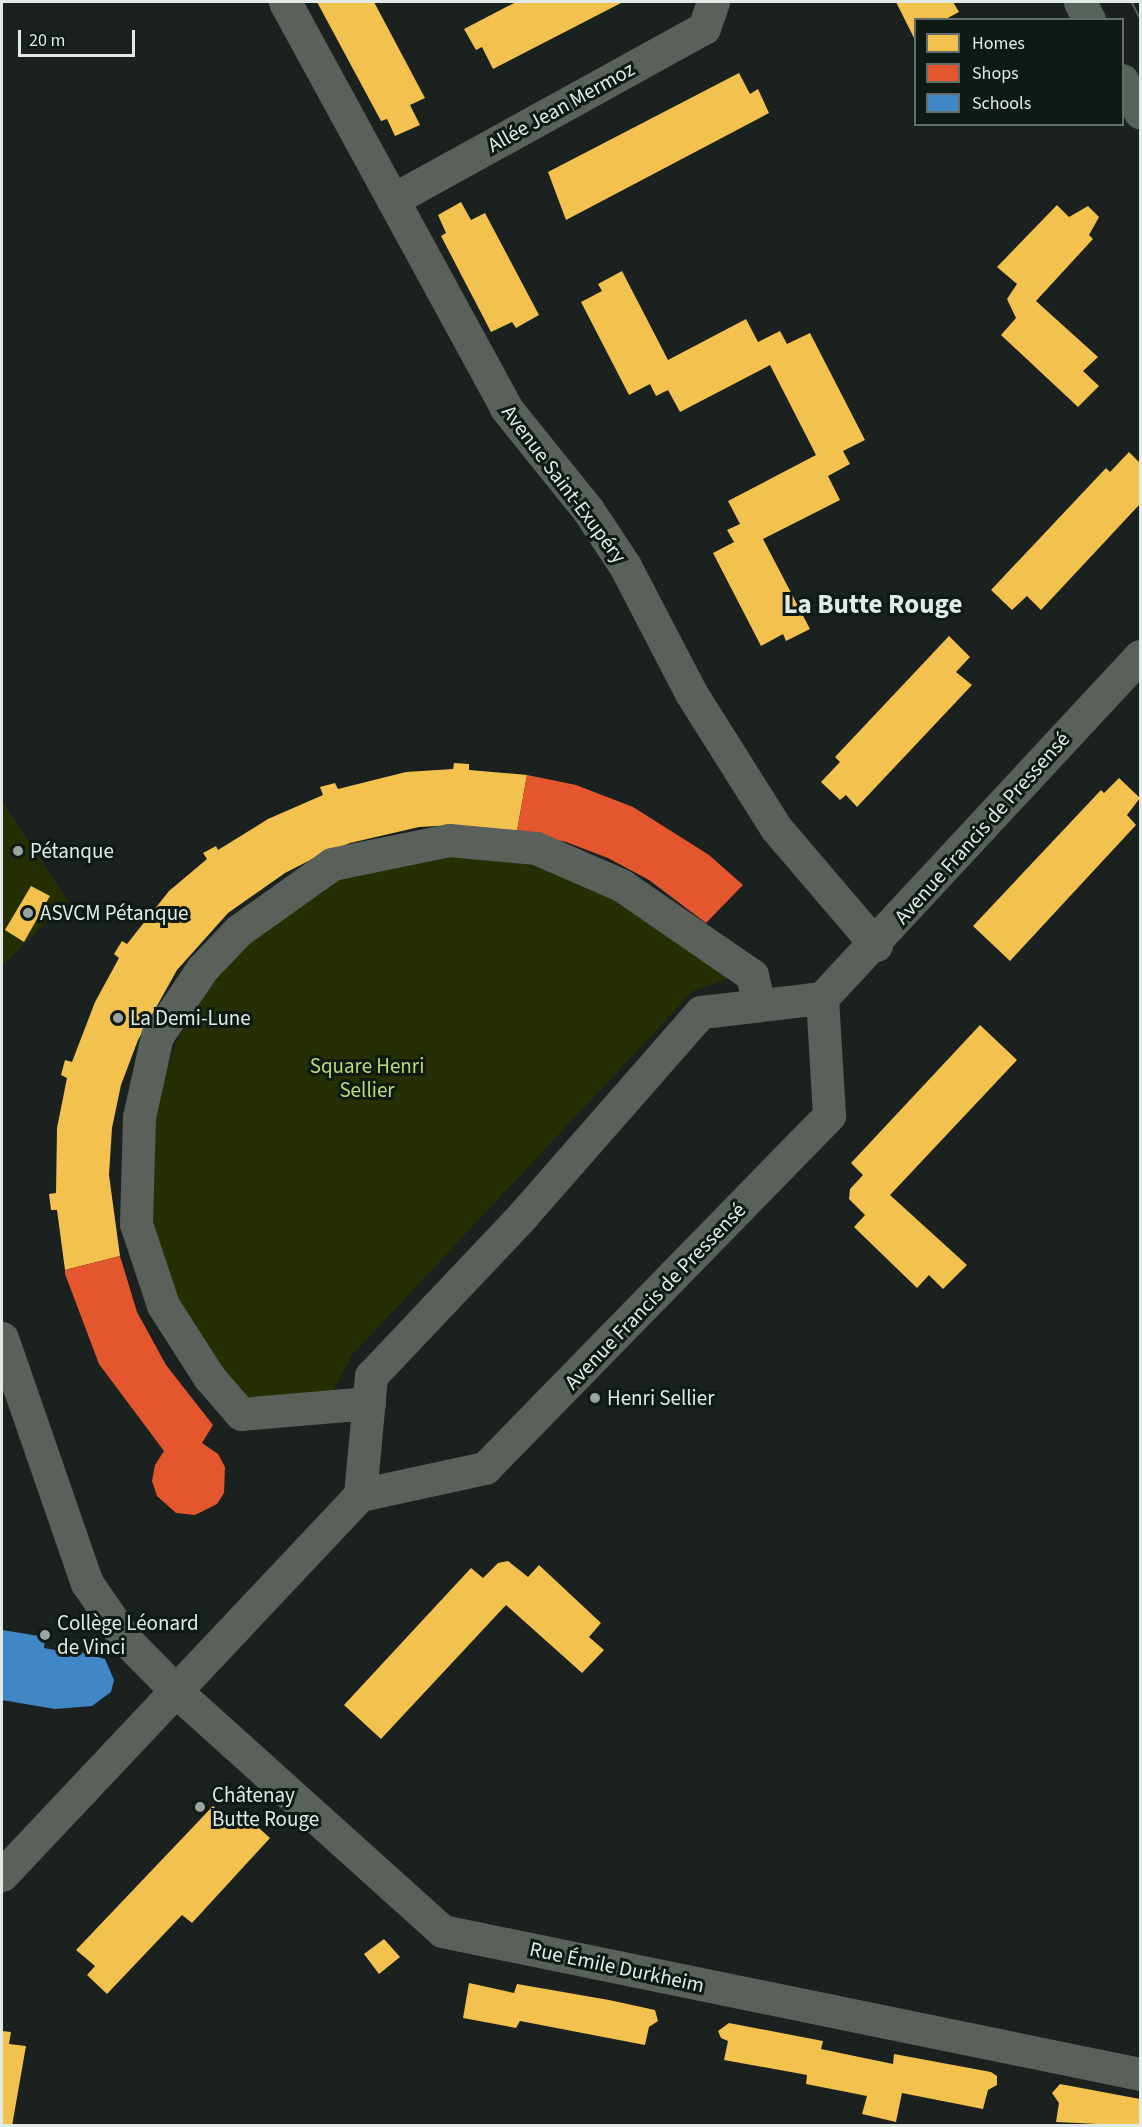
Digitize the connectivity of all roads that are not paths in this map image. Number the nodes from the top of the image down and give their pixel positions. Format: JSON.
{"nodes":[{"id":1,"x":285,"y":2,"type":"edge"},
{"id":2,"x":713,"y":2,"type":"edge"},
{"id":3,"x":1080,"y":2,"type":"edge"},
{"id":4,"x":1088,"y":18,"type":"edge"},
{"id":5,"x":1124,"y":84,"type":"edge"},
{"id":6,"x":1140,"y":112,"type":"edge"},
{"id":7,"x":394,"y":199,"type":"junction"},
{"id":8,"x":1140,"y":657,"type":"edge"},
{"id":9,"x":876,"y":945,"type":"junction"},
{"id":10,"x":822,"y":998,"type":"junction"},
{"id":11,"x":759,"y":1005,"type":"junction"},
{"id":12,"x":2,"y":1338,"type":"edge"},
{"id":13,"x":369,"y":1403,"type":"junction"},
{"id":14,"x":360,"y":1495,"type":"junction"},
{"id":15,"x":178,"y":1693,"type":"junction"},
{"id":16,"x":2,"y":1875,"type":"edge"},
{"id":17,"x":1140,"y":2074,"type":"edge"}],
"edges":[{"from":1,"to":7,"type":"street","name":"Avenue Saint-Exupéry"},
{"from":2,"to":7,"type":"street","name":"Allée Jean Mermoz"},
{"from":3,"to":4,"type":"main road"},
{"from":5,"to":6,"type":"main road"},
{"from":7,"to":9,"type":"street","name":"Avenue Saint-Exupéry"},
{"from":8,"to":9,"type":"street","name":"Avenue Francis de Pressensé"},
{"from":9,"to":10,"type":"street","name":"Avenue Francis de Pressensé"},
{"from":10,"to":11,"type":"street"},
{"from":10,"to":14,"type":"street","name":"Avenue Francis de Pressensé"},
{"from":11,"to":13,"type":"street"},
{"from":11,"to":13,"type":"street"},
{"from":12,"to":15,"type":"street","name":"Rue Émile Durkheim"},
{"from":13,"to":14,"type":"street"},
{"from":14,"to":15,"type":"street"},
{"from":15,"to":16,"type":"street"},
{"from":15,"to":17,"type":"street","name":"Rue Émile Durkheim"}]}
